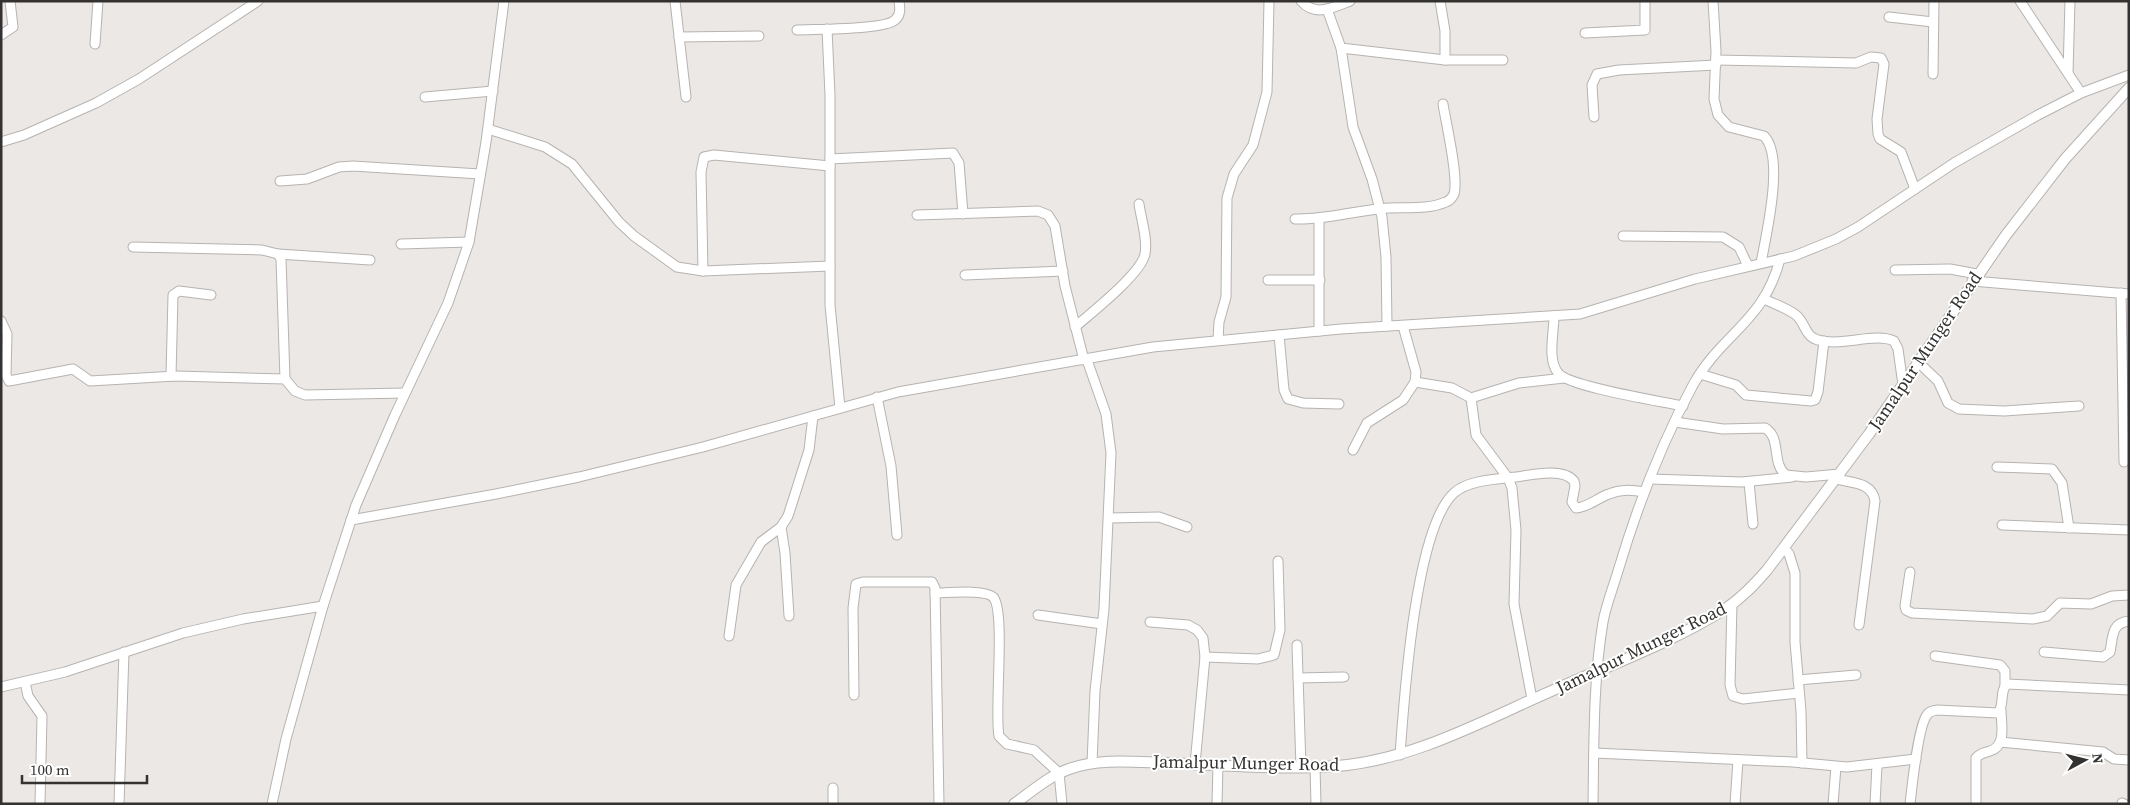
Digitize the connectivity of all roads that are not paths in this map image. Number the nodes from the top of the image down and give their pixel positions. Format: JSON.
{"nodes":[{"id":1,"x":10,"y":1,"type":"edge"},
{"id":2,"x":98,"y":1,"type":"edge"},
{"id":3,"x":258,"y":1,"type":"edge"},
{"id":4,"x":504,"y":1,"type":"edge"},
{"id":5,"x":675,"y":1,"type":"edge"},
{"id":6,"x":899,"y":1,"type":"edge"},
{"id":7,"x":1269,"y":1,"type":"edge"},
{"id":8,"x":1300,"y":1,"type":"edge"},
{"id":9,"x":1350,"y":1,"type":"edge"},
{"id":10,"x":1440,"y":1,"type":"edge"},
{"id":11,"x":1645,"y":1,"type":"edge"},
{"id":12,"x":1713,"y":1,"type":"edge"},
{"id":13,"x":1934,"y":1,"type":"edge"},
{"id":14,"x":2020,"y":1,"type":"edge"},
{"id":15,"x":2070,"y":1,"type":"edge"},
{"id":16,"x":1327,"y":9,"type":"junction"},
{"id":17,"x":1889,"y":17,"type":"dead end"},
{"id":18,"x":1933,"y":22,"type":"junction"},
{"id":19,"x":827,"y":29,"type":"junction"},
{"id":20,"x":797,"y":30,"type":"dead end"},
{"id":21,"x":1585,"y":33,"type":"dead end"},
{"id":22,"x":1,"y":35,"type":"edge"},
{"id":23,"x":759,"y":36,"type":"dead end"},
{"id":24,"x":679,"y":37,"type":"junction"},
{"id":25,"x":95,"y":44,"type":"dead end"},
{"id":26,"x":1341,"y":48,"type":"junction"},
{"id":27,"x":1445,"y":60,"type":"junction"},
{"id":28,"x":1503,"y":60,"type":"dead end"},
{"id":29,"x":1716,"y":62,"type":"junction"},
{"id":30,"x":2068,"y":73,"type":"junction"},
{"id":31,"x":1933,"y":74,"type":"dead end"},
{"id":32,"x":2129,"y":75,"type":"edge"},
{"id":33,"x":2129,"y":88,"type":"edge"},
{"id":34,"x":493,"y":91,"type":"junction"},
{"id":35,"x":2081,"y":93,"type":"junction"},
{"id":36,"x":425,"y":97,"type":"dead end"},
{"id":37,"x":686,"y":97,"type":"dead end"},
{"id":38,"x":1443,"y":104,"type":"dead end"},
{"id":39,"x":1594,"y":117,"type":"dead end"},
{"id":40,"x":488,"y":129,"type":"junction"},
{"id":41,"x":1,"y":142,"type":"edge"},
{"id":42,"x":830,"y":163,"type":"junction"},
{"id":43,"x":480,"y":174,"type":"junction"},
{"id":44,"x":280,"y":181,"type":"dead end"},
{"id":45,"x":1915,"y":189,"type":"junction"},
{"id":46,"x":1139,"y":204,"type":"dead end"},
{"id":47,"x":1380,"y":208,"type":"junction"},
{"id":48,"x":963,"y":214,"type":"junction"},
{"id":49,"x":917,"y":215,"type":"dead end"},
{"id":50,"x":1319,"y":218,"type":"junction"},
{"id":51,"x":1295,"y":219,"type":"dead end"},
{"id":52,"x":1623,"y":236,"type":"dead end"},
{"id":53,"x":469,"y":242,"type":"junction"},
{"id":54,"x":401,"y":244,"type":"dead end"},
{"id":55,"x":133,"y":247,"type":"dead end"},
{"id":56,"x":278,"y":254,"type":"junction"},
{"id":57,"x":1780,"y":259,"type":"junction"},
{"id":58,"x":370,"y":260,"type":"dead end"},
{"id":59,"x":1761,"y":263,"type":"junction"},
{"id":60,"x":830,"y":266,"type":"junction"},
{"id":61,"x":1748,"y":266,"type":"junction"},
{"id":62,"x":1895,"y":270,"type":"dead end"},
{"id":63,"x":703,"y":271,"type":"junction"},
{"id":64,"x":1063,"y":271,"type":"junction"},
{"id":65,"x":965,"y":275,"type":"dead end"},
{"id":66,"x":1975,"y":277,"type":"junction"},
{"id":67,"x":1268,"y":280,"type":"dead end"},
{"id":68,"x":1320,"y":280,"type":"junction"},
{"id":69,"x":2125,"y":294,"type":"edge"},
{"id":70,"x":211,"y":295,"type":"dead end"},
{"id":71,"x":1764,"y":299,"type":"junction"},
{"id":72,"x":1554,"y":316,"type":"junction"},
{"id":73,"x":1,"y":321,"type":"edge"},
{"id":74,"x":1387,"y":326,"type":"junction"},
{"id":75,"x":1403,"y":326,"type":"junction"},
{"id":76,"x":1075,"y":327,"type":"junction"},
{"id":77,"x":1319,"y":331,"type":"junction"},
{"id":78,"x":1278,"y":335,"type":"junction"},
{"id":79,"x":1218,"y":340,"type":"junction"},
{"id":80,"x":1824,"y":341,"type":"junction"},
{"id":81,"x":1085,"y":360,"type":"junction"},
{"id":82,"x":1918,"y":362,"type":"junction"},
{"id":83,"x":1700,"y":374,"type":"junction"},
{"id":84,"x":171,"y":376,"type":"junction"},
{"id":85,"x":1564,"y":378,"type":"junction"},
{"id":86,"x":285,"y":379,"type":"junction"},
{"id":87,"x":1415,"y":382,"type":"junction"},
{"id":88,"x":1903,"y":385,"type":"junction"},
{"id":89,"x":405,"y":393,"type":"junction"},
{"id":90,"x":877,"y":397,"type":"junction"},
{"id":91,"x":1471,"y":398,"type":"junction"},
{"id":92,"x":1339,"y":404,"type":"dead end"},
{"id":93,"x":1682,"y":406,"type":"junction"},
{"id":94,"x":2079,"y":406,"type":"dead end"},
{"id":95,"x":840,"y":408,"type":"junction"},
{"id":96,"x":813,"y":416,"type":"junction"},
{"id":97,"x":1675,"y":422,"type":"junction"},
{"id":98,"x":1353,"y":450,"type":"dead end"},
{"id":99,"x":2124,"y":462,"type":"dead end"},
{"id":100,"x":1997,"y":467,"type":"dead end"},
{"id":101,"x":1838,"y":476,"type":"junction"},
{"id":102,"x":1793,"y":477,"type":"junction"},
{"id":103,"x":1508,"y":478,"type":"junction"},
{"id":104,"x":1650,"y":479,"type":"junction"},
{"id":105,"x":1750,"y":482,"type":"junction"},
{"id":106,"x":1644,"y":492,"type":"junction"},
{"id":107,"x":1109,"y":518,"type":"junction"},
{"id":108,"x":351,"y":520,"type":"junction"},
{"id":109,"x":1753,"y":524,"type":"dead end"},
{"id":110,"x":2002,"y":525,"type":"dead end"},
{"id":111,"x":781,"y":527,"type":"junction"},
{"id":112,"x":1187,"y":527,"type":"dead end"},
{"id":113,"x":2069,"y":528,"type":"junction"},
{"id":114,"x":2129,"y":530,"type":"edge"},
{"id":115,"x":897,"y":535,"type":"dead end"},
{"id":116,"x":1784,"y":548,"type":"junction"},
{"id":117,"x":1278,"y":561,"type":"dead end"},
{"id":118,"x":1910,"y":572,"type":"dead end"},
{"id":119,"x":935,"y":593,"type":"junction"},
{"id":120,"x":2129,"y":595,"type":"edge"},
{"id":121,"x":1732,"y":604,"type":"junction"},
{"id":122,"x":322,"y":606,"type":"junction"},
{"id":123,"x":1038,"y":615,"type":"dead end"},
{"id":124,"x":789,"y":616,"type":"dead end"},
{"id":125,"x":2129,"y":621,"type":"edge"},
{"id":126,"x":1150,"y":622,"type":"dead end"},
{"id":127,"x":1102,"y":624,"type":"junction"},
{"id":128,"x":1859,"y":625,"type":"dead end"},
{"id":129,"x":729,"y":636,"type":"dead end"},
{"id":130,"x":1297,"y":645,"type":"dead end"},
{"id":131,"x":124,"y":652,"type":"junction"},
{"id":132,"x":2044,"y":652,"type":"dead end"},
{"id":133,"x":1935,"y":656,"type":"dead end"},
{"id":134,"x":1205,"y":657,"type":"junction"},
{"id":135,"x":1599,"y":670,"type":"junction"},
{"id":136,"x":1856,"y":675,"type":"dead end"},
{"id":137,"x":1344,"y":677,"type":"dead end"},
{"id":138,"x":1298,"y":678,"type":"junction"},
{"id":139,"x":1798,"y":680,"type":"junction"},
{"id":140,"x":25,"y":682,"type":"junction"},
{"id":141,"x":2005,"y":685,"type":"junction"},
{"id":142,"x":1,"y":687,"type":"edge"},
{"id":143,"x":2129,"y":690,"type":"edge"},
{"id":144,"x":1799,"y":693,"type":"junction"},
{"id":145,"x":854,"y":695,"type":"dead end"},
{"id":146,"x":1532,"y":699,"type":"junction"},
{"id":147,"x":2000,"y":710,"type":"junction"},
{"id":148,"x":2000,"y":742,"type":"junction"},
{"id":149,"x":1594,"y":752,"type":"junction"},
{"id":150,"x":1400,"y":755,"type":"junction"},
{"id":151,"x":1916,"y":759,"type":"junction"},
{"id":152,"x":1738,"y":760,"type":"junction"},
{"id":153,"x":2129,"y":760,"type":"edge"},
{"id":154,"x":1092,"y":763,"type":"junction"},
{"id":155,"x":1802,"y":763,"type":"junction"},
{"id":156,"x":1195,"y":764,"type":"junction"},
{"id":157,"x":1218,"y":764,"type":"junction"},
{"id":158,"x":1877,"y":765,"type":"junction"},
{"id":159,"x":1316,"y":766,"type":"junction"},
{"id":160,"x":1301,"y":767,"type":"junction"},
{"id":161,"x":1836,"y":767,"type":"junction"},
{"id":162,"x":1059,"y":773,"type":"junction"},
{"id":163,"x":834,"y":788,"type":"dead end"},
{"id":164,"x":40,"y":804,"type":"edge"},
{"id":165,"x":119,"y":804,"type":"edge"},
{"id":166,"x":272,"y":804,"type":"edge"},
{"id":167,"x":832,"y":804,"type":"edge"},
{"id":168,"x":939,"y":804,"type":"edge"},
{"id":169,"x":1014,"y":804,"type":"edge"},
{"id":170,"x":1062,"y":804,"type":"edge"},
{"id":171,"x":1217,"y":804,"type":"edge"},
{"id":172,"x":1316,"y":804,"type":"edge"},
{"id":173,"x":1593,"y":804,"type":"edge"},
{"id":174,"x":1735,"y":804,"type":"edge"},
{"id":175,"x":1832,"y":804,"type":"edge"},
{"id":176,"x":1875,"y":804,"type":"edge"},
{"id":177,"x":1910,"y":804,"type":"edge"},
{"id":178,"x":1976,"y":804,"type":"edge"}],
"edges":[{"from":1,"to":22,"type":"street"},
{"from":2,"to":25,"type":"street"},
{"from":3,"to":41,"type":"street"},
{"from":4,"to":34,"type":"street"},
{"from":5,"to":24,"type":"street"},
{"from":6,"to":19,"type":"street"},
{"from":7,"to":79,"type":"street"},
{"from":8,"to":16,"type":"street"},
{"from":9,"to":16,"type":"street"},
{"from":10,"to":27,"type":"street"},
{"from":11,"to":21,"type":"street"},
{"from":12,"to":29,"type":"street"},
{"from":13,"to":18,"type":"street"},
{"from":14,"to":30,"type":"street"},
{"from":15,"to":30,"type":"street"},
{"from":16,"to":26,"type":"street"},
{"from":17,"to":18,"type":"street"},
{"from":18,"to":31,"type":"street"},
{"from":19,"to":20,"type":"street"},
{"from":19,"to":42,"type":"street"},
{"from":23,"to":24,"type":"street"},
{"from":24,"to":37,"type":"street"},
{"from":26,"to":27,"type":"street"},
{"from":26,"to":47,"type":"street"},
{"from":27,"to":28,"type":"street"},
{"from":29,"to":39,"type":"street"},
{"from":29,"to":45,"type":"street"},
{"from":29,"to":59,"type":"street"},
{"from":30,"to":35,"type":"street"},
{"from":32,"to":35,"type":"street"},
{"from":33,"to":66,"type":"street","name":"Jamalpur Munger Road"},
{"from":34,"to":36,"type":"street"},
{"from":34,"to":40,"type":"street"},
{"from":35,"to":45,"type":"street"},
{"from":38,"to":47,"type":"street"},
{"from":40,"to":43,"type":"street"},
{"from":40,"to":63,"type":"street"},
{"from":42,"to":48,"type":"street"},
{"from":42,"to":60,"type":"street"},
{"from":42,"to":63,"type":"street"},
{"from":43,"to":44,"type":"street"},
{"from":43,"to":53,"type":"street"},
{"from":45,"to":57,"type":"street"},
{"from":46,"to":76,"type":"street"},
{"from":47,"to":50,"type":"street"},
{"from":47,"to":74,"type":"street"},
{"from":48,"to":49,"type":"street"},
{"from":48,"to":64,"type":"street"},
{"from":50,"to":51,"type":"street"},
{"from":50,"to":68,"type":"street"},
{"from":52,"to":61,"type":"street"},
{"from":53,"to":54,"type":"street"},
{"from":53,"to":89,"type":"street"},
{"from":55,"to":56,"type":"street"},
{"from":56,"to":58,"type":"street"},
{"from":56,"to":86,"type":"street"},
{"from":57,"to":59,"type":"street"},
{"from":57,"to":71,"type":"street"},
{"from":59,"to":61,"type":"street"},
{"from":60,"to":63,"type":"street"},
{"from":60,"to":95,"type":"street"},
{"from":61,"to":72,"type":"street"},
{"from":62,"to":66,"type":"street"},
{"from":64,"to":65,"type":"street"},
{"from":64,"to":76,"type":"street"},
{"from":66,"to":69,"type":"street"},
{"from":66,"to":82,"type":"street","name":"Jamalpur Munger Road"},
{"from":67,"to":68,"type":"street"},
{"from":68,"to":77,"type":"street"},
{"from":69,"to":99,"type":"street"},
{"from":70,"to":84,"type":"street"},
{"from":71,"to":80,"type":"street"},
{"from":71,"to":83,"type":"street"},
{"from":72,"to":75,"type":"street"},
{"from":72,"to":85,"type":"street"},
{"from":73,"to":84,"type":"street"},
{"from":74,"to":75,"type":"street"},
{"from":74,"to":77,"type":"street"},
{"from":75,"to":87,"type":"street"},
{"from":76,"to":81,"type":"street"},
{"from":77,"to":78,"type":"street"},
{"from":78,"to":79,"type":"street"},
{"from":78,"to":92,"type":"street"},
{"from":79,"to":81,"type":"street"},
{"from":80,"to":83,"type":"street"},
{"from":80,"to":88,"type":"street"},
{"from":81,"to":90,"type":"street"},
{"from":81,"to":107,"type":"street"},
{"from":82,"to":88,"type":"street","name":"Jamalpur Munger Road"},
{"from":82,"to":94,"type":"street"},
{"from":83,"to":93,"type":"street"},
{"from":84,"to":86,"type":"street"},
{"from":85,"to":91,"type":"street"},
{"from":85,"to":93,"type":"street"},
{"from":86,"to":89,"type":"street"},
{"from":87,"to":91,"type":"street"},
{"from":87,"to":98,"type":"street"},
{"from":88,"to":101,"type":"street","name":"Jamalpur Munger Road"},
{"from":89,"to":108,"type":"street"},
{"from":90,"to":95,"type":"street"},
{"from":90,"to":115,"type":"street"},
{"from":91,"to":103,"type":"street"},
{"from":93,"to":97,"type":"street"},
{"from":95,"to":96,"type":"street"},
{"from":96,"to":108,"type":"street"},
{"from":96,"to":111,"type":"street"},
{"from":97,"to":102,"type":"street"},
{"from":97,"to":104,"type":"street"},
{"from":100,"to":113,"type":"street"},
{"from":101,"to":102,"type":"street"},
{"from":101,"to":116,"type":"street","name":"Jamalpur Munger Road"},
{"from":101,"to":128,"type":"street"},
{"from":102,"to":105,"type":"street"},
{"from":103,"to":106,"type":"street"},
{"from":103,"to":146,"type":"street"},
{"from":103,"to":150,"type":"street"},
{"from":104,"to":105,"type":"street"},
{"from":104,"to":106,"type":"street"},
{"from":105,"to":109,"type":"street"},
{"from":106,"to":135,"type":"street"},
{"from":107,"to":112,"type":"street"},
{"from":107,"to":127,"type":"street"},
{"from":108,"to":122,"type":"street"},
{"from":110,"to":113,"type":"street"},
{"from":111,"to":124,"type":"street"},
{"from":111,"to":129,"type":"street"},
{"from":113,"to":114,"type":"street"},
{"from":116,"to":121,"type":"street","name":"Jamalpur Munger Road"},
{"from":116,"to":139,"type":"street"},
{"from":117,"to":134,"type":"street"},
{"from":118,"to":120,"type":"street"},
{"from":119,"to":145,"type":"street"},
{"from":119,"to":162,"type":"street"},
{"from":119,"to":168,"type":"street"},
{"from":121,"to":135,"type":"street","name":"Jamalpur Munger Road"},
{"from":121,"to":144,"type":"street"},
{"from":122,"to":131,"type":"street"},
{"from":122,"to":166,"type":"street"},
{"from":123,"to":127,"type":"street"},
{"from":125,"to":132,"type":"street"},
{"from":126,"to":134,"type":"street"},
{"from":127,"to":154,"type":"street"},
{"from":130,"to":138,"type":"street"},
{"from":131,"to":140,"type":"street"},
{"from":131,"to":165,"type":"street"},
{"from":133,"to":141,"type":"street"},
{"from":134,"to":156,"type":"street"},
{"from":135,"to":146,"type":"street","name":"Jamalpur Munger Road"},
{"from":135,"to":149,"type":"street"},
{"from":136,"to":139,"type":"street"},
{"from":137,"to":138,"type":"street"},
{"from":138,"to":160,"type":"street"},
{"from":139,"to":144,"type":"street"},
{"from":140,"to":142,"type":"street"},
{"from":140,"to":164,"type":"street"},
{"from":141,"to":143,"type":"street"},
{"from":141,"to":147,"type":"street"},
{"from":144,"to":155,"type":"street"},
{"from":146,"to":150,"type":"street","name":"Jamalpur Munger Road"},
{"from":147,"to":148,"type":"street"},
{"from":147,"to":151,"type":"street"},
{"from":148,"to":153,"type":"street"},
{"from":148,"to":178,"type":"street"},
{"from":149,"to":152,"type":"street"},
{"from":149,"to":173,"type":"street"},
{"from":150,"to":159,"type":"street","name":"Jamalpur Munger Road"},
{"from":151,"to":158,"type":"street"},
{"from":151,"to":177,"type":"street"},
{"from":152,"to":155,"type":"street"},
{"from":152,"to":174,"type":"street"},
{"from":154,"to":156,"type":"street","name":"Jamalpur Munger Road"},
{"from":154,"to":162,"type":"street","name":"Jamalpur Munger Road"},
{"from":155,"to":161,"type":"street"},
{"from":156,"to":157,"type":"street","name":"Jamalpur Munger Road"},
{"from":157,"to":160,"type":"street","name":"Jamalpur Munger Road"},
{"from":157,"to":171,"type":"street"},
{"from":158,"to":161,"type":"street"},
{"from":158,"to":176,"type":"street"},
{"from":159,"to":160,"type":"street","name":"Jamalpur Munger Road"},
{"from":159,"to":172,"type":"street"},
{"from":161,"to":175,"type":"street"},
{"from":162,"to":169,"type":"street","name":"Jamalpur Munger Road"},
{"from":162,"to":170,"type":"street"},
{"from":163,"to":167,"type":"street"}]}
